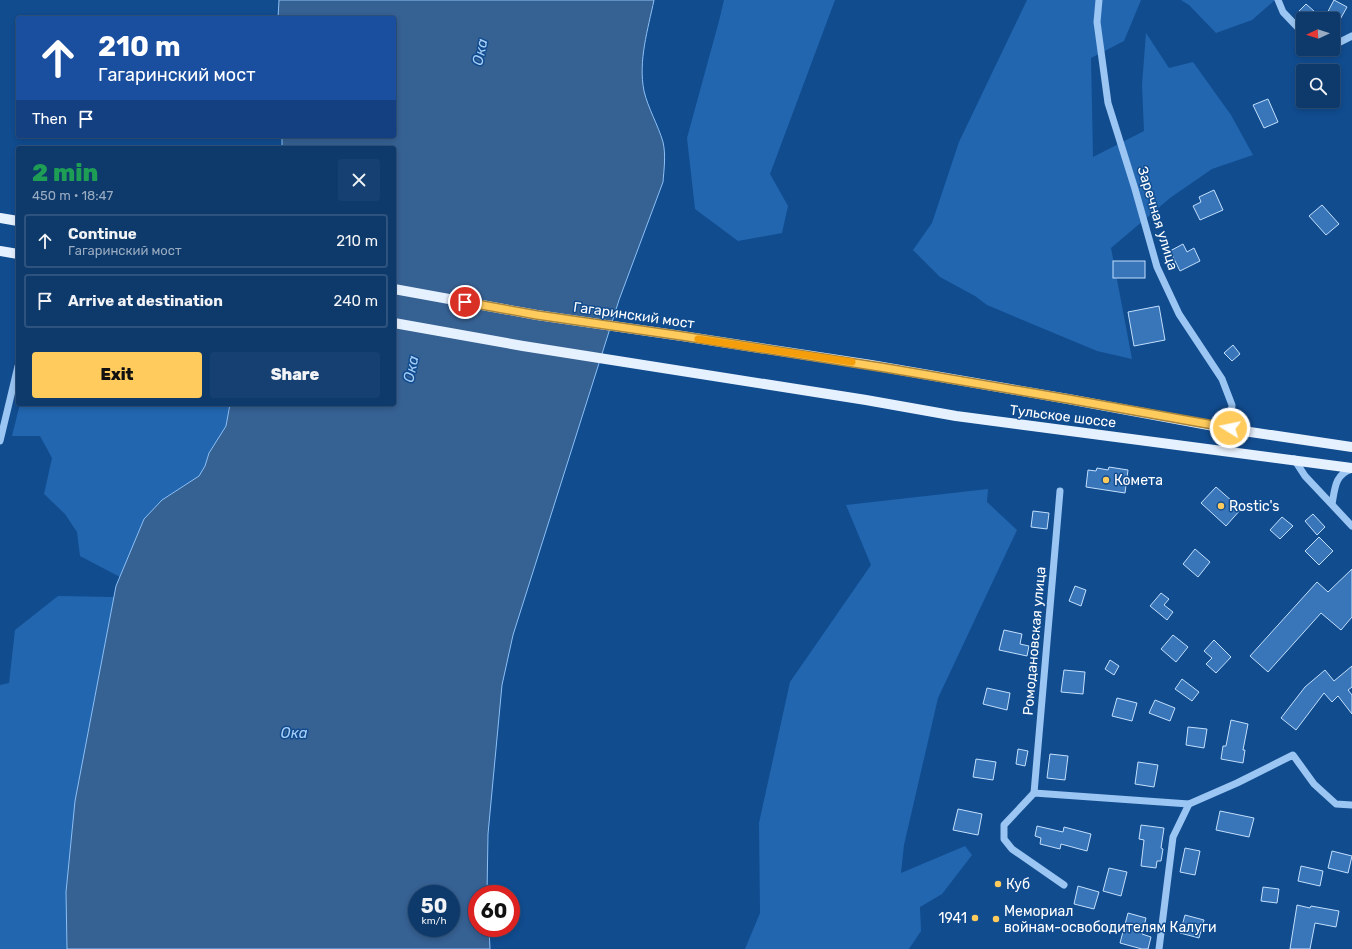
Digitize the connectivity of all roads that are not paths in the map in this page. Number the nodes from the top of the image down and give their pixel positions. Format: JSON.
{"nodes":[{"id":1,"x":1099,"y":0,"type":"edge"},
{"id":2,"x":1278,"y":0,"type":"edge"},
{"id":3,"x":1296,"y":26,"type":"edge"},
{"id":4,"x":1352,"y":36,"type":"edge"},
{"id":5,"x":1340,"y":42,"type":"edge"},
{"id":6,"x":0,"y":218,"type":"edge"},
{"id":7,"x":16,"y":221,"type":"edge"},
{"id":8,"x":2,"y":251,"type":"edge"},
{"id":9,"x":16,"y":254,"type":"edge"},
{"id":10,"x":396,"y":289,"type":"edge"},
{"id":11,"x":396,"y":323,"type":"edge"},
{"id":12,"x":871,"y":365,"type":"joint"},
{"id":13,"x":16,"y":374,"type":"edge"},
{"id":14,"x":1230,"y":428,"type":"junction"},
{"id":15,"x":0,"y":441,"type":"edge"},
{"id":16,"x":1352,"y":447,"type":"edge"},
{"id":17,"x":1294,"y":459,"type":"junction"},
{"id":18,"x":1352,"y":468,"type":"edge"},
{"id":19,"x":1060,"y":491,"type":"dead end"},
{"id":20,"x":1332,"y":504,"type":"junction"},
{"id":21,"x":1352,"y":526,"type":"edge"},
{"id":22,"x":1034,"y":793,"type":"junction"},
{"id":23,"x":1189,"y":804,"type":"junction"},
{"id":24,"x":1352,"y":805,"type":"edge"},
{"id":25,"x":1064,"y":885,"type":"dead end"},
{"id":26,"x":1159,"y":949,"type":"edge"}],
"edges":[{"from":1,"to":14,"type":"street","name":"Заречная улица"},
{"from":2,"to":3,"type":"street"},
{"from":4,"to":5,"type":"street"},
{"from":6,"to":7,"type":"main road"},
{"from":8,"to":9,"type":"main road"},
{"from":10,"to":12,"type":"main road","name":"Гагаринский мост"},
{"from":11,"to":17,"type":"main road","name":"Тульское шоссе"},
{"from":12,"to":14,"type":"main road","name":"Тульское шоссе"},
{"from":13,"to":15,"type":"street"},
{"from":14,"to":16,"type":"main road","name":"Тульское шоссе"},
{"from":17,"to":18,"type":"main road","name":"Тульское шоссе"},
{"from":17,"to":20,"type":"street"},
{"from":18,"to":20,"type":"street"},
{"from":19,"to":22,"type":"street","name":"Ромодановская улица"},
{"from":20,"to":21,"type":"street"},
{"from":22,"to":23,"type":"street"},
{"from":22,"to":25,"type":"street"},
{"from":23,"to":24,"type":"street"},
{"from":23,"to":26,"type":"street"}]}
